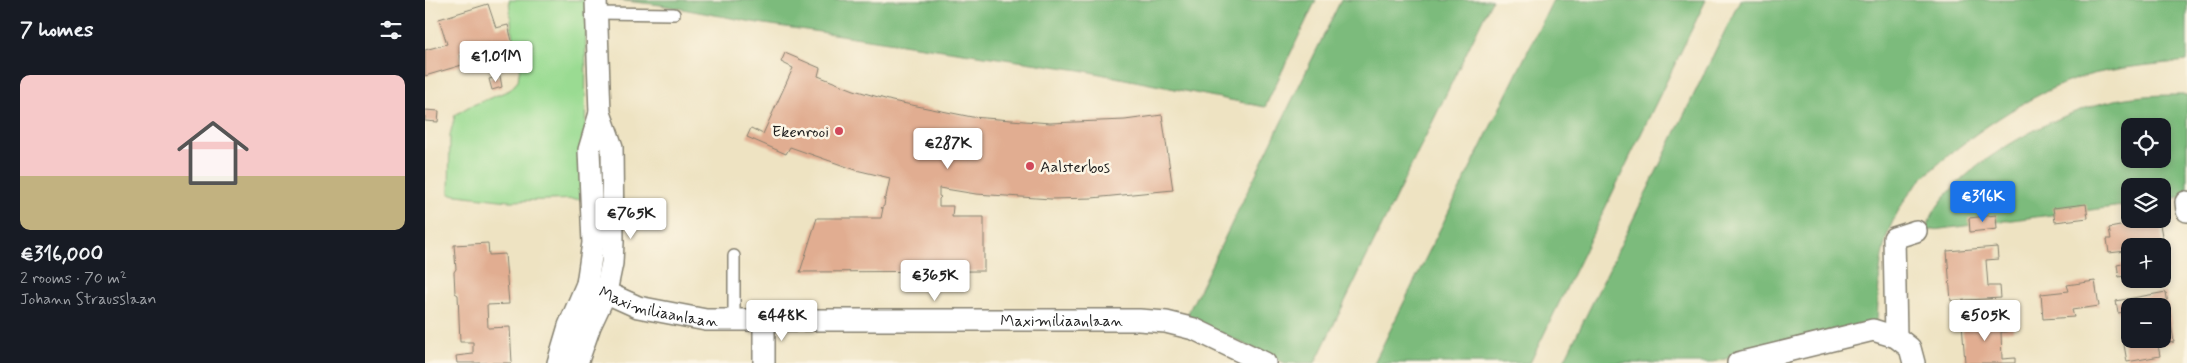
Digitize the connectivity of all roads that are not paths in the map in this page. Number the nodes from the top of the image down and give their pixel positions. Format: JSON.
{"nodes":[{"id":1,"x":596,"y":6,"type":"edge"},
{"id":2,"x":674,"y":14,"type":"dead end"},
{"id":3,"x":1916,"y":231,"type":"dead end"},
{"id":4,"x":734,"y":256,"type":"dead end"},
{"id":5,"x":596,"y":288,"type":"junction"},
{"id":6,"x":734,"y":321,"type":"junction"},
{"id":7,"x":764,"y":321,"type":"junction"},
{"id":8,"x":1896,"y":337,"type":"junction"},
{"id":9,"x":558,"y":363,"type":"edge"},
{"id":10,"x":577,"y":363,"type":"edge"},
{"id":11,"x":764,"y":363,"type":"edge"},
{"id":12,"x":1265,"y":363,"type":"edge"},
{"id":13,"x":1738,"y":363,"type":"edge"},
{"id":14,"x":1914,"y":363,"type":"edge"}],
"edges":[{"from":1,"to":2,"type":"lane"},
{"from":1,"to":5,"type":"street"},
{"from":3,"to":8,"type":"street"},
{"from":4,"to":6,"type":"lane"},
{"from":5,"to":6,"type":"street","name":"Maximiliaanlaan"},
{"from":5,"to":9,"type":"street"},
{"from":5,"to":10,"type":"street"},
{"from":6,"to":7,"type":"street","name":"Maximiliaanlaan"},
{"from":7,"to":11,"type":"street"},
{"from":7,"to":12,"type":"street","name":"Maximiliaanlaan"},
{"from":8,"to":13,"type":"street"},
{"from":8,"to":14,"type":"street"}]}
